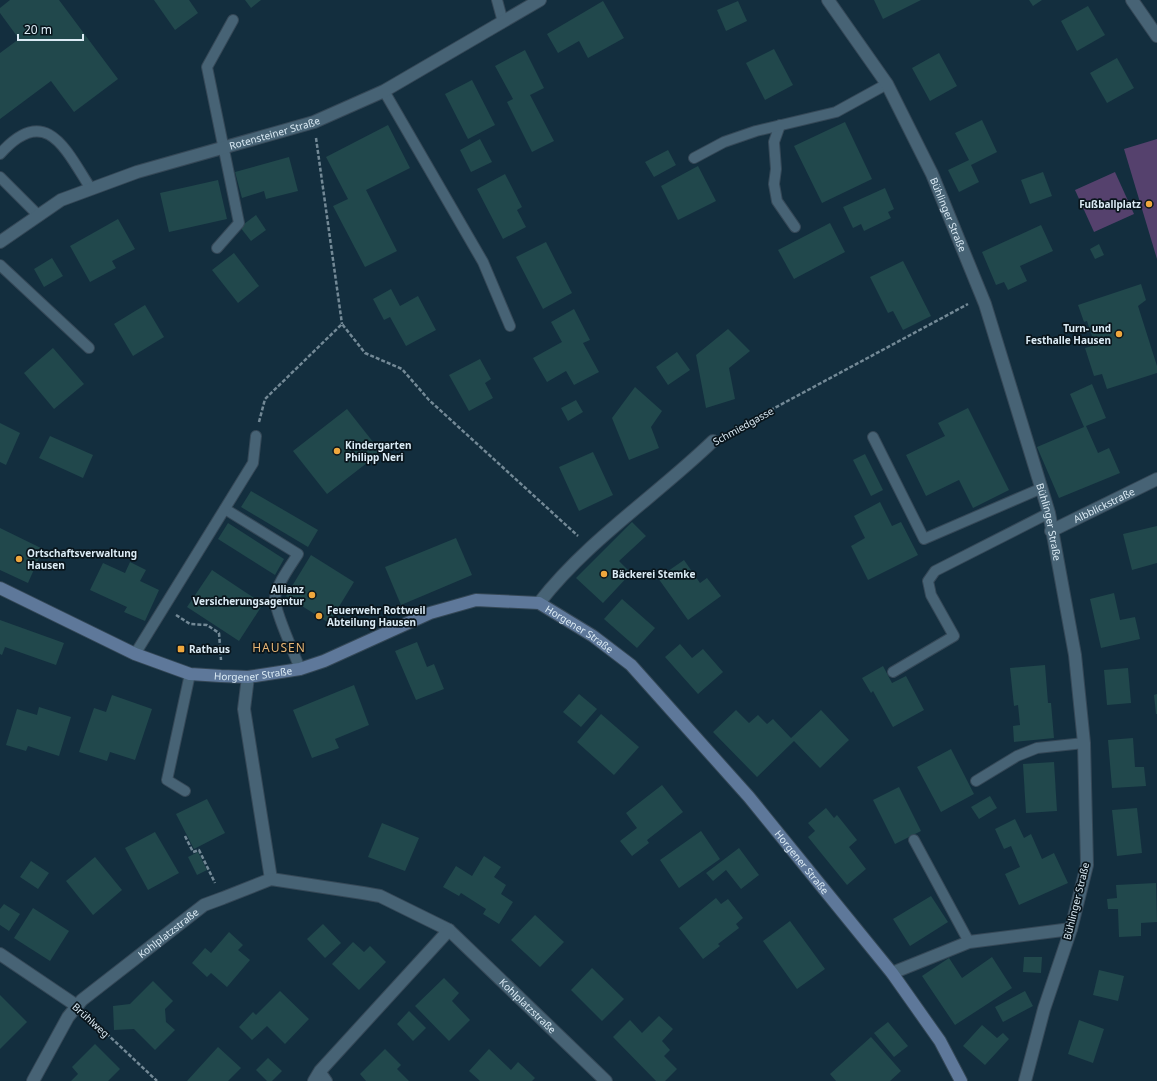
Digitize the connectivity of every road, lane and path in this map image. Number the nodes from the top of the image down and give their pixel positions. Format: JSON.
{"nodes":[{"id":1,"x":497,"y":0,"type":"edge"},
{"id":2,"x":540,"y":0,"type":"edge"},
{"id":3,"x":828,"y":0,"type":"edge"},
{"id":4,"x":1132,"y":0,"type":"edge"},
{"id":5,"x":233,"y":20,"type":"dead end"},
{"id":6,"x":503,"y":22,"type":"junction"},
{"id":7,"x":1157,"y":36,"type":"edge"},
{"id":8,"x":887,"y":84,"type":"junction"},
{"id":9,"x":384,"y":91,"type":"junction"},
{"id":10,"x":314,"y":122,"type":"junction"},
{"id":11,"x":780,"y":125,"type":"junction"},
{"id":12,"x":222,"y":149,"type":"junction"},
{"id":13,"x":0,"y":154,"type":"edge"},
{"id":14,"x":694,"y":158,"type":"dead end"},
{"id":15,"x":0,"y":177,"type":"edge"},
{"id":16,"x":90,"y":190,"type":"junction"},
{"id":17,"x":39,"y":216,"type":"junction"},
{"id":18,"x":795,"y":227,"type":"dead end"},
{"id":19,"x":0,"y":242,"type":"edge"},
{"id":20,"x":217,"y":248,"type":"dead end"},
{"id":21,"x":0,"y":265,"type":"edge"},
{"id":22,"x":982,"y":296,"type":"junction"},
{"id":23,"x":342,"y":324,"type":"junction"},
{"id":24,"x":510,"y":326,"type":"dead end"},
{"id":25,"x":89,"y":348,"type":"dead end"},
{"id":26,"x":256,"y":436,"type":"joint"},
{"id":27,"x":873,"y":437,"type":"dead end"},
{"id":28,"x":713,"y":441,"type":"joint"},
{"id":29,"x":1157,"y":479,"type":"edge"},
{"id":30,"x":1042,"y":488,"type":"junction"},
{"id":31,"x":225,"y":509,"type":"junction"},
{"id":32,"x":1049,"y":513,"type":"junction"},
{"id":33,"x":1051,"y":531,"type":"junction"},
{"id":34,"x":590,"y":547,"type":"junction"},
{"id":35,"x":0,"y":588,"type":"edge"},
{"id":36,"x":539,"y":603,"type":"junction"},
{"id":37,"x":164,"y":607,"type":"junction"},
{"id":38,"x":135,"y":654,"type":"junction"},
{"id":39,"x":300,"y":669,"type":"junction"},
{"id":40,"x":893,"y":672,"type":"dead end"},
{"id":41,"x":190,"y":674,"type":"junction"},
{"id":42,"x":222,"y":676,"type":"junction"},
{"id":43,"x":248,"y":677,"type":"junction"},
{"id":44,"x":1084,"y":742,"type":"junction"},
{"id":45,"x":976,"y":781,"type":"dead end"},
{"id":46,"x":185,"y":791,"type":"dead end"},
{"id":47,"x":185,"y":836,"type":"dead end"},
{"id":48,"x":914,"y":840,"type":"dead end"},
{"id":49,"x":271,"y":880,"type":"junction"},
{"id":50,"x":223,"y":898,"type":"junction"},
{"id":51,"x":1070,"y":929,"type":"junction"},
{"id":52,"x":449,"y":930,"type":"junction"},
{"id":53,"x":969,"y":942,"type":"junction"},
{"id":54,"x":0,"y":954,"type":"edge"},
{"id":55,"x":892,"y":973,"type":"junction"},
{"id":56,"x":77,"y":1006,"type":"junction"},
{"id":57,"x":320,"y":1078,"type":"edge"},
{"id":58,"x":33,"y":1081,"type":"edge"},
{"id":59,"x":157,"y":1081,"type":"edge"},
{"id":60,"x":606,"y":1081,"type":"edge"},
{"id":61,"x":961,"y":1081,"type":"edge"},
{"id":62,"x":1025,"y":1081,"type":"edge"}],
"edges":[{"from":1,"to":6,"type":"lane"},
{"from":2,"to":6,"type":"street","name":"Rotensteiner Straße"},
{"from":3,"to":8,"type":"street","name":"Bühlinger Straße"},
{"from":4,"to":7,"type":"street"},
{"from":5,"to":12,"type":"lane"},
{"from":6,"to":9,"type":"street","name":"Rotensteiner Straße"},
{"from":8,"to":11,"type":"lane"},
{"from":8,"to":22,"type":"street","name":"Bühlinger Straße"},
{"from":9,"to":10,"type":"street","name":"Rotensteiner Straße"},
{"from":9,"to":24,"type":"lane"},
{"from":10,"to":12,"type":"street","name":"Rotensteiner Straße"},
{"from":10,"to":23,"type":"path"},
{"from":11,"to":14,"type":"lane"},
{"from":11,"to":18,"type":"lane"},
{"from":12,"to":16,"type":"street","name":"Rotensteiner Straße"},
{"from":12,"to":20,"type":"lane"},
{"from":13,"to":16,"type":"lane"},
{"from":15,"to":17,"type":"lane"},
{"from":16,"to":17,"type":"street","name":"Rotensteiner Straße"},
{"from":17,"to":19,"type":"street","name":"Rotensteiner Straße"},
{"from":21,"to":25,"type":"lane"},
{"from":22,"to":28,"type":"path","name":"Schmiedgasse"},
{"from":22,"to":30,"type":"street","name":"Bühlinger Straße"},
{"from":23,"to":26,"type":"path"},
{"from":23,"to":34,"type":"path"},
{"from":26,"to":31,"type":"lane"},
{"from":27,"to":30,"type":"lane"},
{"from":28,"to":34,"type":"street","name":"Schmiedgasse"},
{"from":29,"to":33,"type":"street","name":"Albblickstraße"},
{"from":30,"to":32,"type":"street","name":"Bühlinger Straße"},
{"from":31,"to":37,"type":"lane"},
{"from":31,"to":39,"type":"lane"},
{"from":32,"to":33,"type":"street","name":"Bühlinger Straße"},
{"from":32,"to":40,"type":"lane"},
{"from":33,"to":44,"type":"street","name":"Bühlinger Straße"},
{"from":34,"to":36,"type":"street","name":"Schmiedgasse"},
{"from":35,"to":38,"type":"main road","name":"Horgener Straße"},
{"from":36,"to":39,"type":"main road","name":"Horgener Straße"},
{"from":36,"to":55,"type":"main road","name":"Horgener Straße"},
{"from":37,"to":38,"type":"lane"},
{"from":37,"to":42,"type":"path"},
{"from":38,"to":41,"type":"main road","name":"Horgener Straße"},
{"from":39,"to":43,"type":"main road","name":"Horgener Straße"},
{"from":41,"to":42,"type":"main road","name":"Horgener Straße"},
{"from":41,"to":46,"type":"lane"},
{"from":42,"to":43,"type":"main road","name":"Horgener Straße"},
{"from":43,"to":49,"type":"street"},
{"from":44,"to":45,"type":"lane"},
{"from":44,"to":51,"type":"street","name":"Bühlinger Straße"},
{"from":47,"to":50,"type":"path"},
{"from":48,"to":53,"type":"lane"},
{"from":49,"to":50,"type":"street","name":"Kohlplatzstraße"},
{"from":49,"to":52,"type":"street","name":"Kohlplatzstraße"},
{"from":50,"to":56,"type":"street","name":"Kohlplatzstraße"},
{"from":51,"to":53,"type":"street"},
{"from":51,"to":62,"type":"street","name":"Bühlinger Straße"},
{"from":52,"to":57,"type":"street"},
{"from":52,"to":60,"type":"street","name":"Kohlplatzstraße"},
{"from":53,"to":55,"type":"street"},
{"from":54,"to":56,"type":"street","name":"Brühlweg"},
{"from":55,"to":61,"type":"main road","name":"Horgener Straße"},
{"from":56,"to":58,"type":"street","name":"Kohlplatzstraße"},
{"from":56,"to":59,"type":"path","name":"Brühlweg"}]}
